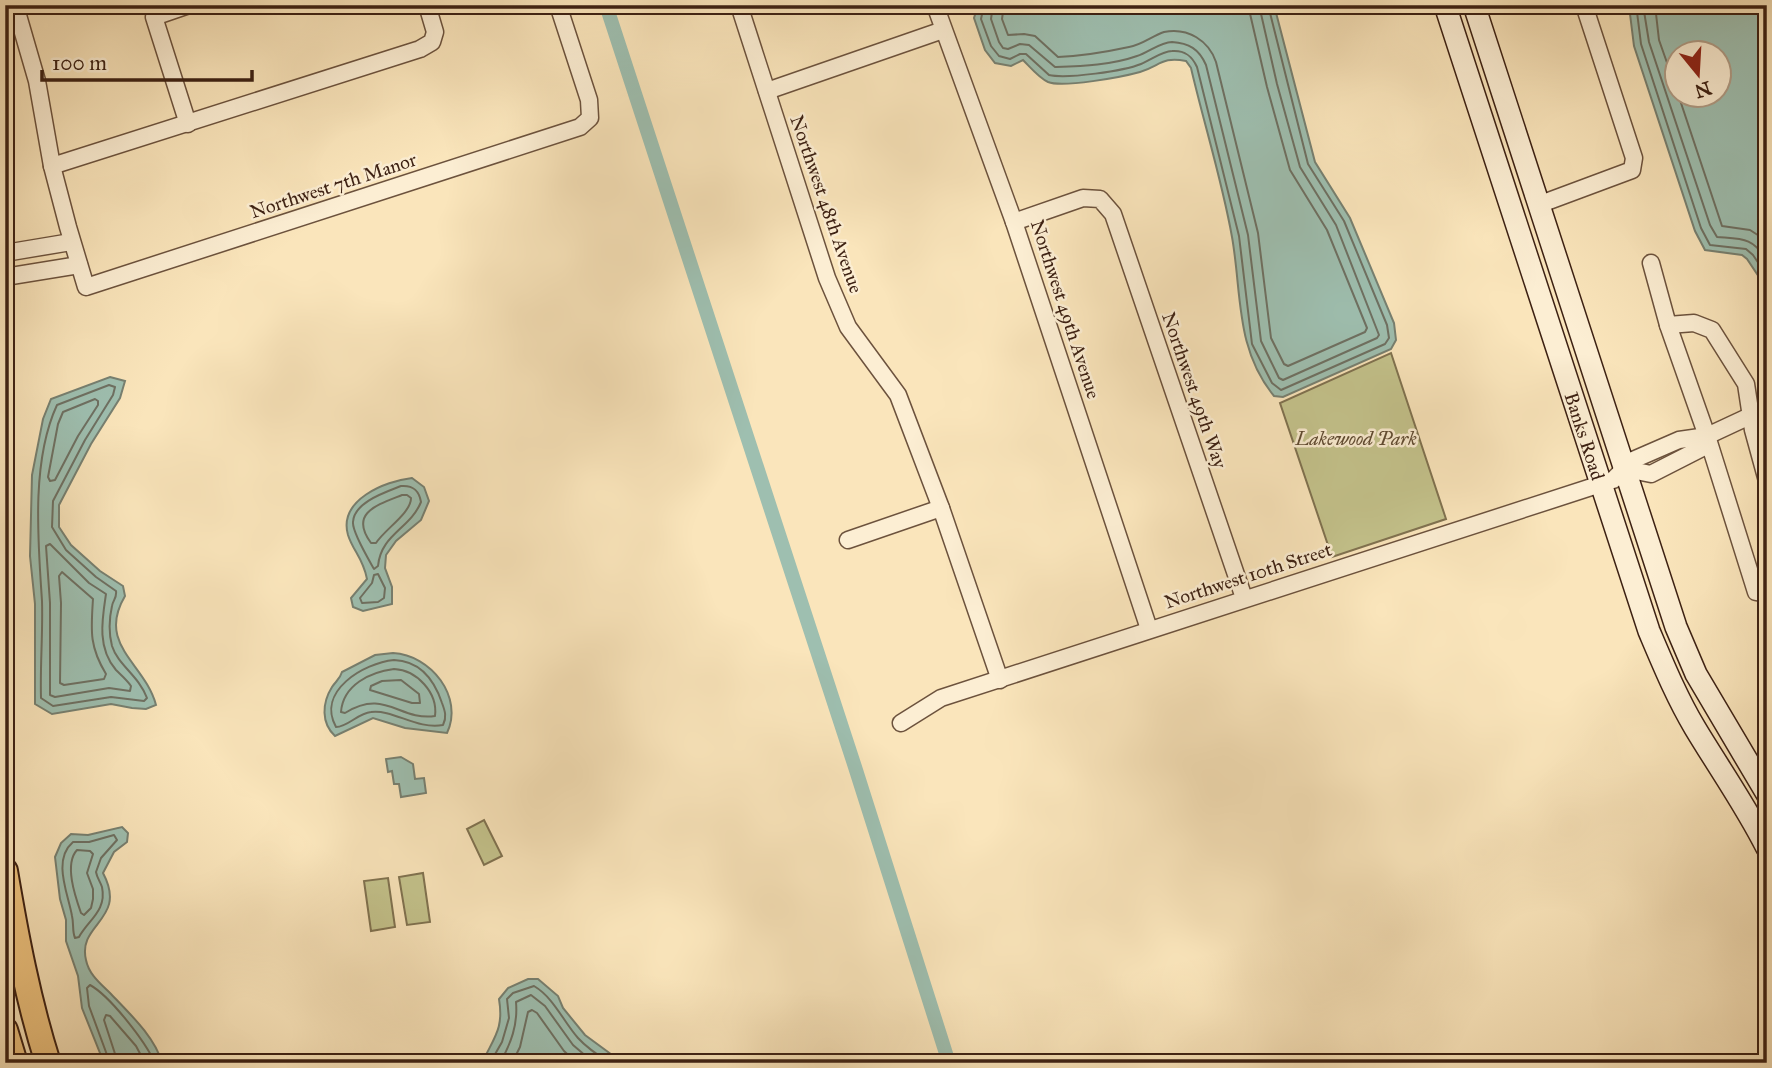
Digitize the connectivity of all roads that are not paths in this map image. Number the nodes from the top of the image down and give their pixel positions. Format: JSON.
{"nodes":[{"id":1,"x":15,"y":5,"type":"edge"},
{"id":2,"x":189,"y":5,"type":"edge"},
{"id":3,"x":427,"y":5,"type":"edge"},
{"id":4,"x":558,"y":5,"type":"edge"},
{"id":5,"x":739,"y":5,"type":"edge"},
{"id":6,"x":935,"y":5,"type":"edge"},
{"id":7,"x":1445,"y":5,"type":"edge"},
{"id":8,"x":1474,"y":5,"type":"edge"},
{"id":9,"x":1584,"y":5,"type":"edge"},
{"id":10,"x":943,"y":30,"type":"junction"},
{"id":11,"x":767,"y":91,"type":"junction"},
{"id":12,"x":188,"y":124,"type":"junction"},
{"id":13,"x":52,"y":166,"type":"junction"},
{"id":14,"x":1538,"y":205,"type":"junction"},
{"id":15,"x":1014,"y":222,"type":"junction"},
{"id":16,"x":72,"y":242,"type":"junction"},
{"id":17,"x":5,"y":253,"type":"edge"},
{"id":18,"x":1651,"y":263,"type":"dead end"},
{"id":19,"x":79,"y":265,"type":"junction"},
{"id":20,"x":5,"y":277,"type":"edge"},
{"id":21,"x":1668,"y":326,"type":"junction"},
{"id":22,"x":1767,"y":408,"type":"edge"},
{"id":23,"x":1751,"y":415,"type":"junction"},
{"id":24,"x":1707,"y":436,"type":"junction"},
{"id":25,"x":1613,"y":478,"type":"junction"},
{"id":26,"x":1767,"y":481,"type":"edge"},
{"id":27,"x":941,"y":508,"type":"junction"},
{"id":28,"x":848,"y":540,"type":"dead end"},
{"id":29,"x":1767,"y":594,"type":"edge"},
{"id":30,"x":1244,"y":598,"type":"junction"},
{"id":31,"x":1150,"y":629,"type":"junction"},
{"id":32,"x":1000,"y":680,"type":"junction"},
{"id":33,"x":901,"y":723,"type":"dead end"},
{"id":34,"x":1767,"y":794,"type":"edge"},
{"id":35,"x":1767,"y":848,"type":"edge"},
{"id":36,"x":5,"y":871,"type":"edge"},
{"id":37,"x":5,"y":1030,"type":"edge"},
{"id":38,"x":15,"y":1063,"type":"edge"},
{"id":39,"x":48,"y":1063,"type":"edge"}],
"edges":[{"from":1,"to":13,"type":"street"},
{"from":2,"to":12,"type":"street"},
{"from":3,"to":12,"type":"street"},
{"from":4,"to":19,"type":"street","name":"Northwest 7th Manor"},
{"from":5,"to":11,"type":"street","name":"Northwest 48th Avenue"},
{"from":6,"to":10,"type":"street","name":"Northwest 49th Avenue"},
{"from":7,"to":25,"type":"street","name":"Banks Road"},
{"from":8,"to":14,"type":"street","name":"Banks Road"},
{"from":9,"to":14,"type":"street"},
{"from":10,"to":11,"type":"street"},
{"from":10,"to":15,"type":"street","name":"Northwest 49th Avenue"},
{"from":11,"to":27,"type":"street","name":"Northwest 48th Avenue"},
{"from":12,"to":13,"type":"street"},
{"from":13,"to":16,"type":"street"},
{"from":14,"to":25,"type":"street","name":"Banks Road"},
{"from":15,"to":30,"type":"street","name":"Northwest 49th Way"},
{"from":15,"to":31,"type":"street","name":"Northwest 49th Avenue"},
{"from":16,"to":17,"type":"street"},
{"from":16,"to":19,"type":"street"},
{"from":18,"to":21,"type":"street"},
{"from":19,"to":20,"type":"street"},
{"from":21,"to":23,"type":"street"},
{"from":21,"to":24,"type":"street"},
{"from":22,"to":23,"type":"street","name":"Banks Road"},
{"from":23,"to":24,"type":"street","name":"Banks Road"},
{"from":23,"to":26,"type":"street"},
{"from":24,"to":25,"type":"street","name":"Banks Road"},
{"from":24,"to":29,"type":"street"},
{"from":25,"to":30,"type":"street","name":"Northwest 10th Street"},
{"from":25,"to":34,"type":"street","name":"Banks Road"},
{"from":25,"to":35,"type":"street","name":"Banks Road"},
{"from":27,"to":28,"type":"street"},
{"from":27,"to":32,"type":"street","name":"Northwest 48th Avenue"},
{"from":30,"to":31,"type":"street","name":"Northwest 10th Street"},
{"from":31,"to":32,"type":"street","name":"Northwest 10th Street"},
{"from":32,"to":33,"type":"street","name":"Northwest 10th Street"},
{"from":36,"to":39,"type":"main road"},
{"from":37,"to":38,"type":"main road"}]}
